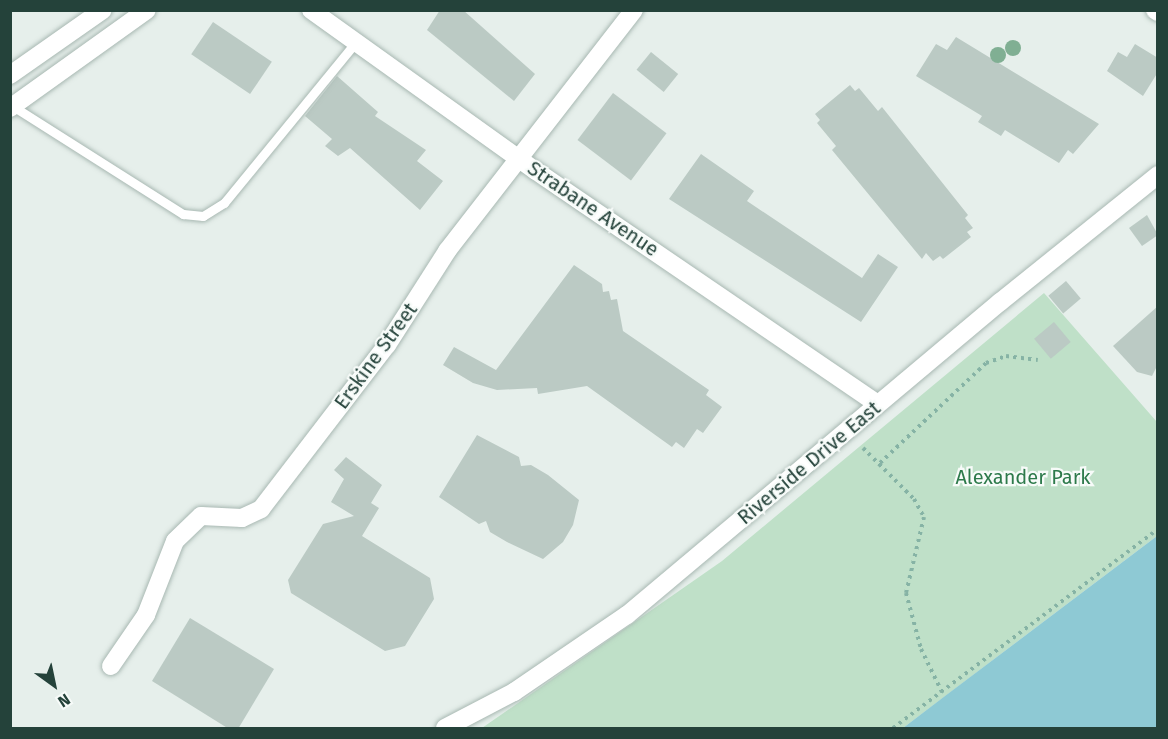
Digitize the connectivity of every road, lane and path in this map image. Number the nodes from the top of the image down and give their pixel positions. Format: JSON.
{"nodes":[{"id":1,"x":103,"y":10,"type":"edge"},
{"id":2,"x":147,"y":10,"type":"edge"},
{"id":3,"x":311,"y":10,"type":"edge"},
{"id":4,"x":634,"y":10,"type":"edge"},
{"id":5,"x":356,"y":42,"type":"junction"},
{"id":6,"x":10,"y":75,"type":"edge"},
{"id":7,"x":12,"y":106,"type":"edge"},
{"id":8,"x":519,"y":158,"type":"junction"},
{"id":9,"x":1158,"y":175,"type":"edge"},
{"id":10,"x":1038,"y":360,"type":"dead end"},
{"id":11,"x":877,"y":404,"type":"junction"},
{"id":12,"x":863,"y":448,"type":"dead end"},
{"id":13,"x":880,"y":463,"type":"junction"},
{"id":14,"x":1158,"y":529,"type":"edge"},
{"id":15,"x":111,"y":666,"type":"dead end"},
{"id":16,"x":942,"y":692,"type":"junction"},
{"id":17,"x":446,"y":729,"type":"edge"},
{"id":18,"x":893,"y":729,"type":"edge"}],
"edges":[{"from":1,"to":6,"type":"street"},
{"from":2,"to":7,"type":"street"},
{"from":3,"to":5,"type":"street","name":"Strabane Avenue"},
{"from":4,"to":8,"type":"street","name":"Erskine Street"},
{"from":5,"to":7,"type":"lane"},
{"from":5,"to":8,"type":"street","name":"Strabane Avenue"},
{"from":8,"to":11,"type":"street","name":"Strabane Avenue"},
{"from":8,"to":15,"type":"street","name":"Erskine Street"},
{"from":9,"to":11,"type":"street","name":"Riverside Drive East"},
{"from":10,"to":13,"type":"path"},
{"from":11,"to":17,"type":"street","name":"Riverside Drive East"},
{"from":12,"to":13,"type":"path"},
{"from":13,"to":16,"type":"path"},
{"from":14,"to":16,"type":"path"},
{"from":16,"to":18,"type":"path"}]}
